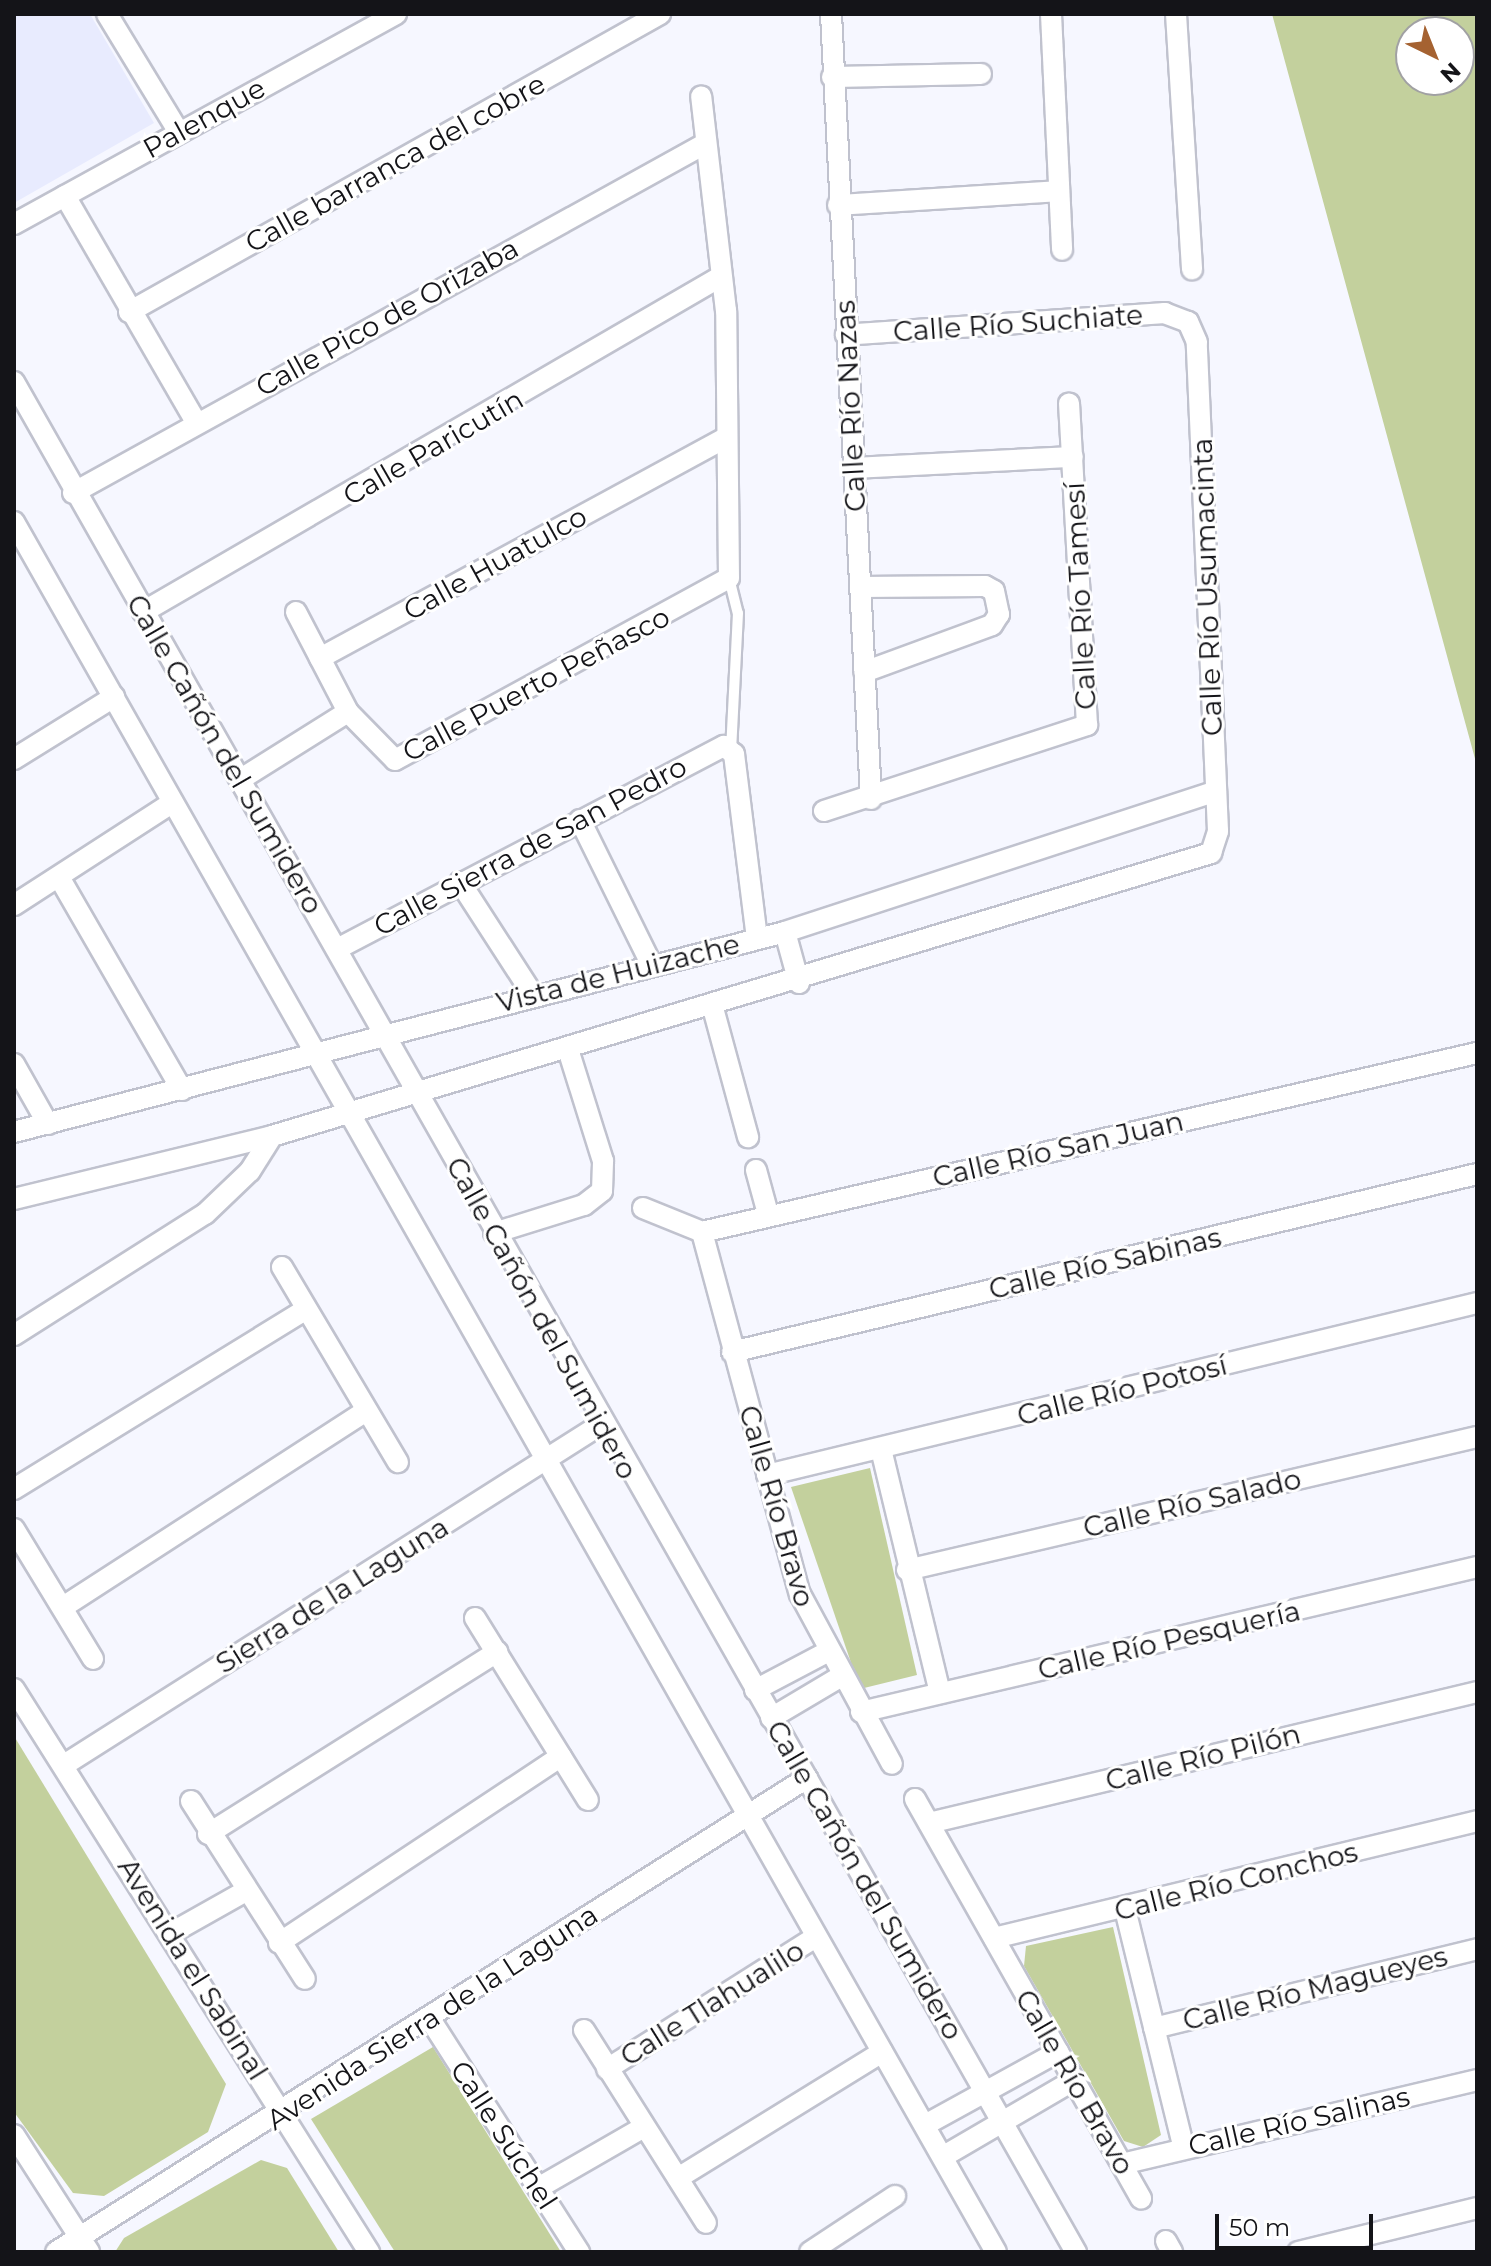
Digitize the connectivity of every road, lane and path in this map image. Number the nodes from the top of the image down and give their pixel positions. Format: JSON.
{"nodes":[{"id":1,"x":396,"y":14,"type":"edge"},
{"id":2,"x":660,"y":14,"type":"edge"},
{"id":3,"x":831,"y":14,"type":"edge"},
{"id":4,"x":1051,"y":14,"type":"edge"},
{"id":5,"x":1176,"y":14,"type":"edge"},
{"id":6,"x":112,"y":16,"type":"edge"},
{"id":7,"x":981,"y":74,"type":"dead end"},
{"id":8,"x":832,"y":77,"type":"junction"},
{"id":9,"x":701,"y":96,"type":"dead end"},
{"id":10,"x":178,"y":131,"type":"junction"},
{"id":11,"x":703,"y":145,"type":"junction"},
{"id":12,"x":1059,"y":191,"type":"junction"},
{"id":13,"x":65,"y":196,"type":"junction"},
{"id":14,"x":838,"y":205,"type":"junction"},
{"id":15,"x":14,"y":224,"type":"edge"},
{"id":16,"x":1062,"y":250,"type":"dead end"},
{"id":17,"x":1192,"y":270,"type":"dead end"},
{"id":18,"x":720,"y":277,"type":"junction"},
{"id":19,"x":129,"y":312,"type":"junction"},
{"id":20,"x":1188,"y":322,"type":"joint"},
{"id":21,"x":846,"y":335,"type":"junction"},
{"id":22,"x":14,"y":382,"type":"edge"},
{"id":23,"x":1069,"y":404,"type":"dead end"},
{"id":24,"x":196,"y":422,"type":"junction"},
{"id":25,"x":723,"y":439,"type":"junction"},
{"id":26,"x":1073,"y":457,"type":"junction"},
{"id":27,"x":853,"y":468,"type":"junction"},
{"id":28,"x":73,"y":493,"type":"junction"},
{"id":29,"x":14,"y":522,"type":"edge"},
{"id":30,"x":731,"y":575,"type":"junction"},
{"id":31,"x":860,"y":587,"type":"junction"},
{"id":32,"x":143,"y":612,"type":"junction"},
{"id":33,"x":296,"y":612,"type":"dead end"},
{"id":34,"x":320,"y":658,"type":"junction"},
{"id":35,"x":864,"y":672,"type":"junction"},
{"id":36,"x":114,"y":697,"type":"junction"},
{"id":37,"x":348,"y":712,"type":"junction"},
{"id":38,"x":727,"y":748,"type":"junction"},
{"id":39,"x":14,"y":759,"type":"edge"},
{"id":40,"x":241,"y":779,"type":"junction"},
{"id":41,"x":1216,"y":791,"type":"junction"},
{"id":42,"x":871,"y":799,"type":"junction"},
{"id":43,"x":173,"y":802,"type":"junction"},
{"id":44,"x":824,"y":811,"type":"dead end"},
{"id":45,"x":580,"y":820,"type":"junction"},
{"id":46,"x":1211,"y":853,"type":"joint"},
{"id":47,"x":59,"y":877,"type":"junction"},
{"id":48,"x":460,"y":882,"type":"junction"},
{"id":49,"x":14,"y":905,"type":"edge"},
{"id":50,"x":785,"y":932,"type":"junction"},
{"id":51,"x":757,"y":938,"type":"junction"},
{"id":52,"x":337,"y":949,"type":"junction"},
{"id":53,"x":652,"y":966,"type":"junction"},
{"id":54,"x":799,"y":983,"type":"junction"},
{"id":55,"x":533,"y":995,"type":"junction"},
{"id":56,"x":713,"y":1008,"type":"junction"},
{"id":57,"x":384,"y":1034,"type":"junction"},
{"id":58,"x":568,"y":1049,"type":"junction"},
{"id":59,"x":1477,"y":1053,"type":"edge"},
{"id":60,"x":313,"y":1057,"type":"junction"},
{"id":61,"x":14,"y":1064,"type":"edge"},
{"id":62,"x":182,"y":1090,"type":"junction"},
{"id":63,"x":416,"y":1092,"type":"junction"},
{"id":64,"x":346,"y":1112,"type":"junction"},
{"id":65,"x":48,"y":1124,"type":"junction"},
{"id":66,"x":14,"y":1132,"type":"edge"},
{"id":67,"x":272,"y":1136,"type":"junction"},
{"id":68,"x":748,"y":1137,"type":"dead end"},
{"id":69,"x":756,"y":1170,"type":"dead end"},
{"id":70,"x":1477,"y":1174,"type":"edge"},
{"id":71,"x":14,"y":1199,"type":"edge"},
{"id":72,"x":643,"y":1208,"type":"dead end"},
{"id":73,"x":768,"y":1214,"type":"junction"},
{"id":74,"x":702,"y":1232,"type":"junction"},
{"id":75,"x":494,"y":1233,"type":"junction"},
{"id":76,"x":282,"y":1267,"type":"dead end"},
{"id":77,"x":1477,"y":1303,"type":"edge"},
{"id":78,"x":305,"y":1310,"type":"junction"},
{"id":79,"x":14,"y":1335,"type":"edge"},
{"id":80,"x":732,"y":1352,"type":"junction"},
{"id":81,"x":364,"y":1412,"type":"junction"},
{"id":82,"x":600,"y":1425,"type":"junction"},
{"id":83,"x":1477,"y":1437,"type":"edge"},
{"id":84,"x":881,"y":1449,"type":"junction"},
{"id":85,"x":544,"y":1460,"type":"junction"},
{"id":86,"x":398,"y":1462,"type":"dead end"},
{"id":87,"x":767,"y":1475,"type":"junction"},
{"id":88,"x":14,"y":1489,"type":"edge"},
{"id":89,"x":14,"y":1529,"type":"edge"},
{"id":90,"x":22,"y":1559,"type":"edge"},
{"id":91,"x":1477,"y":1567,"type":"edge"},
{"id":92,"x":907,"y":1570,"type":"junction"},
{"id":93,"x":63,"y":1607,"type":"junction"},
{"id":94,"x":475,"y":1618,"type":"dead end"},
{"id":95,"x":497,"y":1652,"type":"junction"},
{"id":96,"x":827,"y":1652,"type":"junction"},
{"id":97,"x":93,"y":1659,"type":"dead end"},
{"id":98,"x":840,"y":1677,"type":"junction"},
{"id":99,"x":14,"y":1689,"type":"edge"},
{"id":100,"x":755,"y":1690,"type":"junction"},
{"id":101,"x":1477,"y":1692,"type":"edge"},
{"id":102,"x":940,"y":1693,"type":"junction"},
{"id":103,"x":861,"y":1712,"type":"junction"},
{"id":104,"x":771,"y":1718,"type":"junction"},
{"id":105,"x":561,"y":1756,"type":"junction"},
{"id":106,"x":892,"y":1764,"type":"dead end"},
{"id":107,"x":64,"y":1765,"type":"junction"},
{"id":108,"x":807,"y":1778,"type":"junction"},
{"id":109,"x":915,"y":1799,"type":"dead end"},
{"id":110,"x":588,"y":1800,"type":"dead end"},
{"id":111,"x":191,"y":1801,"type":"dead end"},
{"id":112,"x":746,"y":1816,"type":"junction"},
{"id":113,"x":1477,"y":1821,"type":"edge"},
{"id":114,"x":929,"y":1823,"type":"junction"},
{"id":115,"x":208,"y":1834,"type":"junction"},
{"id":116,"x":244,"y":1892,"type":"junction"},
{"id":117,"x":1125,"y":1909,"type":"junction"},
{"id":118,"x":173,"y":1932,"type":"junction"},
{"id":119,"x":816,"y":1937,"type":"junction"},
{"id":120,"x":994,"y":1938,"type":"junction"},
{"id":121,"x":279,"y":1943,"type":"junction"},
{"id":122,"x":1477,"y":1949,"type":"edge"},
{"id":123,"x":305,"y":1979,"type":"dead end"},
{"id":124,"x":430,"y":2019,"type":"junction"},
{"id":125,"x":1154,"y":2028,"type":"junction"},
{"id":126,"x":584,"y":2030,"type":"dead end"},
{"id":127,"x":882,"y":2052,"type":"junction"},
{"id":128,"x":1058,"y":2052,"type":"junction"},
{"id":129,"x":607,"y":2069,"type":"junction"},
{"id":130,"x":1074,"y":2080,"type":"junction"},
{"id":131,"x":1477,"y":2080,"type":"edge"},
{"id":132,"x":985,"y":2092,"type":"junction"},
{"id":133,"x":282,"y":2113,"type":"junction"},
{"id":134,"x":1003,"y":2122,"type":"junction"},
{"id":135,"x":925,"y":2125,"type":"junction"},
{"id":136,"x":644,"y":2127,"type":"junction"},
{"id":137,"x":14,"y":2135,"type":"edge"},
{"id":138,"x":1183,"y":2146,"type":"junction"},
{"id":139,"x":944,"y":2156,"type":"junction"},
{"id":140,"x":1122,"y":2164,"type":"junction"},
{"id":141,"x":678,"y":2178,"type":"junction"},
{"id":142,"x":538,"y":2188,"type":"junction"},
{"id":143,"x":895,"y":2196,"type":"dead end"},
{"id":144,"x":1141,"y":2198,"type":"dead end"},
{"id":145,"x":1477,"y":2208,"type":"edge"},
{"id":146,"x":706,"y":2223,"type":"dead end"},
{"id":147,"x":84,"y":2244,"type":"edge"},
{"id":148,"x":56,"y":2252,"type":"edge"},
{"id":149,"x":369,"y":2252,"type":"edge"},
{"id":150,"x":579,"y":2252,"type":"edge"},
{"id":151,"x":810,"y":2252,"type":"edge"},
{"id":152,"x":996,"y":2252,"type":"edge"},
{"id":153,"x":1076,"y":2252,"type":"edge"},
{"id":154,"x":1298,"y":2252,"type":"edge"}],
"edges":[{"from":1,"to":10,"type":"street","name":"Palenque"},
{"from":2,"to":19,"type":"street","name":"Calle barranca del cobre"},
{"from":3,"to":8,"type":"street","name":"Calle Río Nazas"},
{"from":4,"to":12,"type":"street"},
{"from":5,"to":17,"type":"street"},
{"from":6,"to":10,"type":"street"},
{"from":7,"to":8,"type":"street"},
{"from":8,"to":14,"type":"street","name":"Calle Río Nazas"},
{"from":9,"to":11,"type":"street"},
{"from":10,"to":13,"type":"street","name":"Palenque"},
{"from":11,"to":18,"type":"street"},
{"from":11,"to":24,"type":"street","name":"Calle Pico de Orizaba"},
{"from":12,"to":14,"type":"street"},
{"from":12,"to":16,"type":"street"},
{"from":13,"to":15,"type":"street","name":"Palenque"},
{"from":13,"to":19,"type":"street"},
{"from":14,"to":21,"type":"street","name":"Calle Río Nazas"},
{"from":18,"to":25,"type":"street"},
{"from":18,"to":32,"type":"street","name":"Calle Paricutín"},
{"from":19,"to":24,"type":"street"},
{"from":20,"to":21,"type":"street","name":"Calle Río Suchiate"},
{"from":20,"to":41,"type":"street","name":"Calle Río Usumacinta"},
{"from":21,"to":27,"type":"street","name":"Calle Río Nazas"},
{"from":22,"to":28,"type":"street","name":"Calle Cañón del Sumidero"},
{"from":23,"to":26,"type":"street"},
{"from":24,"to":28,"type":"street","name":"Calle Pico de Orizaba"},
{"from":25,"to":30,"type":"street"},
{"from":25,"to":34,"type":"street","name":"Calle Huatulco"},
{"from":26,"to":27,"type":"street","name":"Calle Río Tamesí"},
{"from":26,"to":42,"type":"street","name":"Calle Río Tamesí"},
{"from":27,"to":31,"type":"street","name":"Calle Río Nazas"},
{"from":28,"to":32,"type":"street","name":"Calle Cañón del Sumidero"},
{"from":29,"to":36,"type":"street"},
{"from":30,"to":37,"type":"street","name":"Calle Puerto Peñasco"},
{"from":30,"to":38,"type":"lane"},
{"from":31,"to":35,"type":"street","name":"Calle Río Nazas"},
{"from":31,"to":35,"type":"street"},
{"from":32,"to":40,"type":"street","name":"Calle Cañón del Sumidero"},
{"from":33,"to":34,"type":"street"},
{"from":34,"to":37,"type":"street"},
{"from":35,"to":42,"type":"street","name":"Calle Río Nazas"},
{"from":36,"to":39,"type":"street"},
{"from":36,"to":43,"type":"street"},
{"from":37,"to":40,"type":"street"},
{"from":38,"to":45,"type":"street","name":"Calle Sierra de San Pedro"},
{"from":38,"to":51,"type":"street"},
{"from":40,"to":52,"type":"street","name":"Calle Cañón del Sumidero"},
{"from":41,"to":46,"type":"street","name":"Calle Río Usumacinta"},
{"from":41,"to":50,"type":"street","name":"Vista de Huizache"},
{"from":42,"to":44,"type":"street"},
{"from":43,"to":47,"type":"street"},
{"from":43,"to":60,"type":"street"},
{"from":45,"to":48,"type":"street","name":"Calle Sierra de San Pedro"},
{"from":45,"to":53,"type":"street"},
{"from":46,"to":54,"type":"street","name":"Vista de Huizache"},
{"from":47,"to":49,"type":"street"},
{"from":47,"to":62,"type":"street"},
{"from":48,"to":52,"type":"street","name":"Calle Sierra de San Pedro"},
{"from":48,"to":55,"type":"street"},
{"from":50,"to":51,"type":"street","name":"Vista de Huizache"},
{"from":50,"to":54,"type":"street"},
{"from":51,"to":53,"type":"street","name":"Vista de Huizache"},
{"from":52,"to":57,"type":"street","name":"Calle Cañón del Sumidero"},
{"from":53,"to":55,"type":"street","name":"Vista de Huizache"},
{"from":54,"to":56,"type":"street","name":"Vista de Huizache"},
{"from":55,"to":57,"type":"street","name":"Vista de Huizache"},
{"from":56,"to":58,"type":"street","name":"Vista de Huizache"},
{"from":56,"to":68,"type":"street"},
{"from":57,"to":60,"type":"street","name":"Vista de Huizache"},
{"from":57,"to":63,"type":"street","name":"Calle Cañón del Sumidero"},
{"from":58,"to":63,"type":"street","name":"Vista de Huizache"},
{"from":58,"to":75,"type":"street"},
{"from":59,"to":73,"type":"street","name":"Calle Río San Juan"},
{"from":60,"to":62,"type":"street","name":"Vista de Huizache"},
{"from":60,"to":64,"type":"street"},
{"from":61,"to":65,"type":"street"},
{"from":62,"to":65,"type":"street","name":"Vista de Huizache"},
{"from":63,"to":64,"type":"street","name":"Vista de Huizache"},
{"from":63,"to":75,"type":"street","name":"Calle Cañón del Sumidero"},
{"from":64,"to":67,"type":"street","name":"Vista de Huizache"},
{"from":64,"to":85,"type":"street"},
{"from":65,"to":66,"type":"street","name":"Vista de Huizache"},
{"from":67,"to":71,"type":"street","name":"Vista de Huizache"},
{"from":67,"to":79,"type":"street"},
{"from":69,"to":73,"type":"street"},
{"from":70,"to":80,"type":"street","name":"Calle Río Sabinas"},
{"from":72,"to":74,"type":"street"},
{"from":73,"to":74,"type":"street","name":"Calle Río San Juan"},
{"from":74,"to":80,"type":"street","name":"Calle Río Bravo"},
{"from":75,"to":82,"type":"street","name":"Calle Cañón del Sumidero"},
{"from":76,"to":78,"type":"street"},
{"from":77,"to":84,"type":"street","name":"Calle Río Potosí"},
{"from":78,"to":81,"type":"street"},
{"from":78,"to":88,"type":"street"},
{"from":80,"to":87,"type":"street","name":"Calle Río Bravo"},
{"from":81,"to":86,"type":"street"},
{"from":81,"to":93,"type":"street"},
{"from":82,"to":85,"type":"street","name":"Sierra de la Laguna"},
{"from":82,"to":100,"type":"street","name":"Calle Cañón del Sumidero"},
{"from":83,"to":92,"type":"street","name":"Calle Río Salado"},
{"from":84,"to":87,"type":"street","name":"Calle Río Potosí"},
{"from":84,"to":92,"type":"street"},
{"from":85,"to":107,"type":"street","name":"Sierra de la Laguna"},
{"from":85,"to":112,"type":"street"},
{"from":87,"to":96,"type":"street","name":"Calle Río Bravo"},
{"from":89,"to":90,"type":"street"},
{"from":90,"to":93,"type":"street"},
{"from":91,"to":102,"type":"street","name":"Calle Río Pesquería"},
{"from":92,"to":102,"type":"street"},
{"from":93,"to":97,"type":"street"},
{"from":94,"to":95,"type":"street"},
{"from":95,"to":105,"type":"street"},
{"from":95,"to":115,"type":"street"},
{"from":96,"to":98,"type":"street","name":"Calle Río Bravo"},
{"from":96,"to":100,"type":"street"},
{"from":98,"to":103,"type":"street","name":"Calle Río Bravo"},
{"from":98,"to":104,"type":"street"},
{"from":99,"to":107,"type":"street","name":"Avenida el Sabinal"},
{"from":100,"to":104,"type":"street","name":"Calle Cañón del Sumidero"},
{"from":101,"to":114,"type":"street","name":"Calle Río Pilón"},
{"from":102,"to":103,"type":"street","name":"Calle Río Pesquería"},
{"from":103,"to":106,"type":"street","name":"Calle Río Bravo"},
{"from":104,"to":108,"type":"street","name":"Calle Cañón del Sumidero"},
{"from":105,"to":110,"type":"street"},
{"from":105,"to":121,"type":"street"},
{"from":107,"to":118,"type":"street","name":"Avenida el Sabinal"},
{"from":108,"to":112,"type":"street","name":"Avenida Sierra de la Laguna"},
{"from":108,"to":132,"type":"street","name":"Calle Cañón del Sumidero"},
{"from":109,"to":114,"type":"street","name":"Calle Río Bravo"},
{"from":111,"to":115,"type":"street"},
{"from":112,"to":119,"type":"street"},
{"from":112,"to":124,"type":"street","name":"Avenida Sierra de la Laguna"},
{"from":113,"to":117,"type":"street","name":"Calle Río Conchos"},
{"from":114,"to":120,"type":"street","name":"Calle Río Bravo"},
{"from":115,"to":116,"type":"street"},
{"from":116,"to":118,"type":"street"},
{"from":116,"to":121,"type":"street"},
{"from":117,"to":120,"type":"street","name":"Calle Río Conchos"},
{"from":117,"to":125,"type":"street"},
{"from":118,"to":133,"type":"street","name":"Avenida el Sabinal"},
{"from":119,"to":127,"type":"street"},
{"from":119,"to":129,"type":"street","name":"Calle Tlahualilo"},
{"from":120,"to":128,"type":"street","name":"Calle Río Bravo"},
{"from":121,"to":123,"type":"street"},
{"from":122,"to":125,"type":"street","name":"Calle Río Magueyes"},
{"from":124,"to":133,"type":"street","name":"Avenida Sierra de la Laguna"},
{"from":124,"to":142,"type":"street","name":"Calle Súchel"},
{"from":125,"to":138,"type":"street"},
{"from":126,"to":129,"type":"street"},
{"from":127,"to":135,"type":"street"},
{"from":127,"to":141,"type":"street"},
{"from":128,"to":130,"type":"street","name":"Calle Río Bravo"},
{"from":128,"to":132,"type":"street"},
{"from":129,"to":136,"type":"street"},
{"from":130,"to":134,"type":"street"},
{"from":130,"to":140,"type":"street","name":"Calle Río Bravo"},
{"from":131,"to":138,"type":"street","name":"Calle Río Salinas"},
{"from":132,"to":134,"type":"street","name":"Calle Cañón del Sumidero"},
{"from":132,"to":135,"type":"street"},
{"from":133,"to":147,"type":"street","name":"Avenida Sierra de la Laguna"},
{"from":133,"to":149,"type":"street","name":"Avenida el Sabinal"},
{"from":134,"to":139,"type":"street"},
{"from":134,"to":153,"type":"street","name":"Calle Cañón del Sumidero"},
{"from":135,"to":139,"type":"street"},
{"from":136,"to":141,"type":"street"},
{"from":136,"to":142,"type":"street"},
{"from":137,"to":147,"type":"street"},
{"from":138,"to":140,"type":"street","name":"Calle Río Salinas"},
{"from":139,"to":152,"type":"street"},
{"from":140,"to":144,"type":"street","name":"Calle Río Bravo"},
{"from":141,"to":146,"type":"street"},
{"from":142,"to":150,"type":"street","name":"Calle Súchel"},
{"from":143,"to":151,"type":"street"},
{"from":145,"to":154,"type":"street"},
{"from":147,"to":148,"type":"street","name":"Avenida Sierra de la Laguna"}]}
